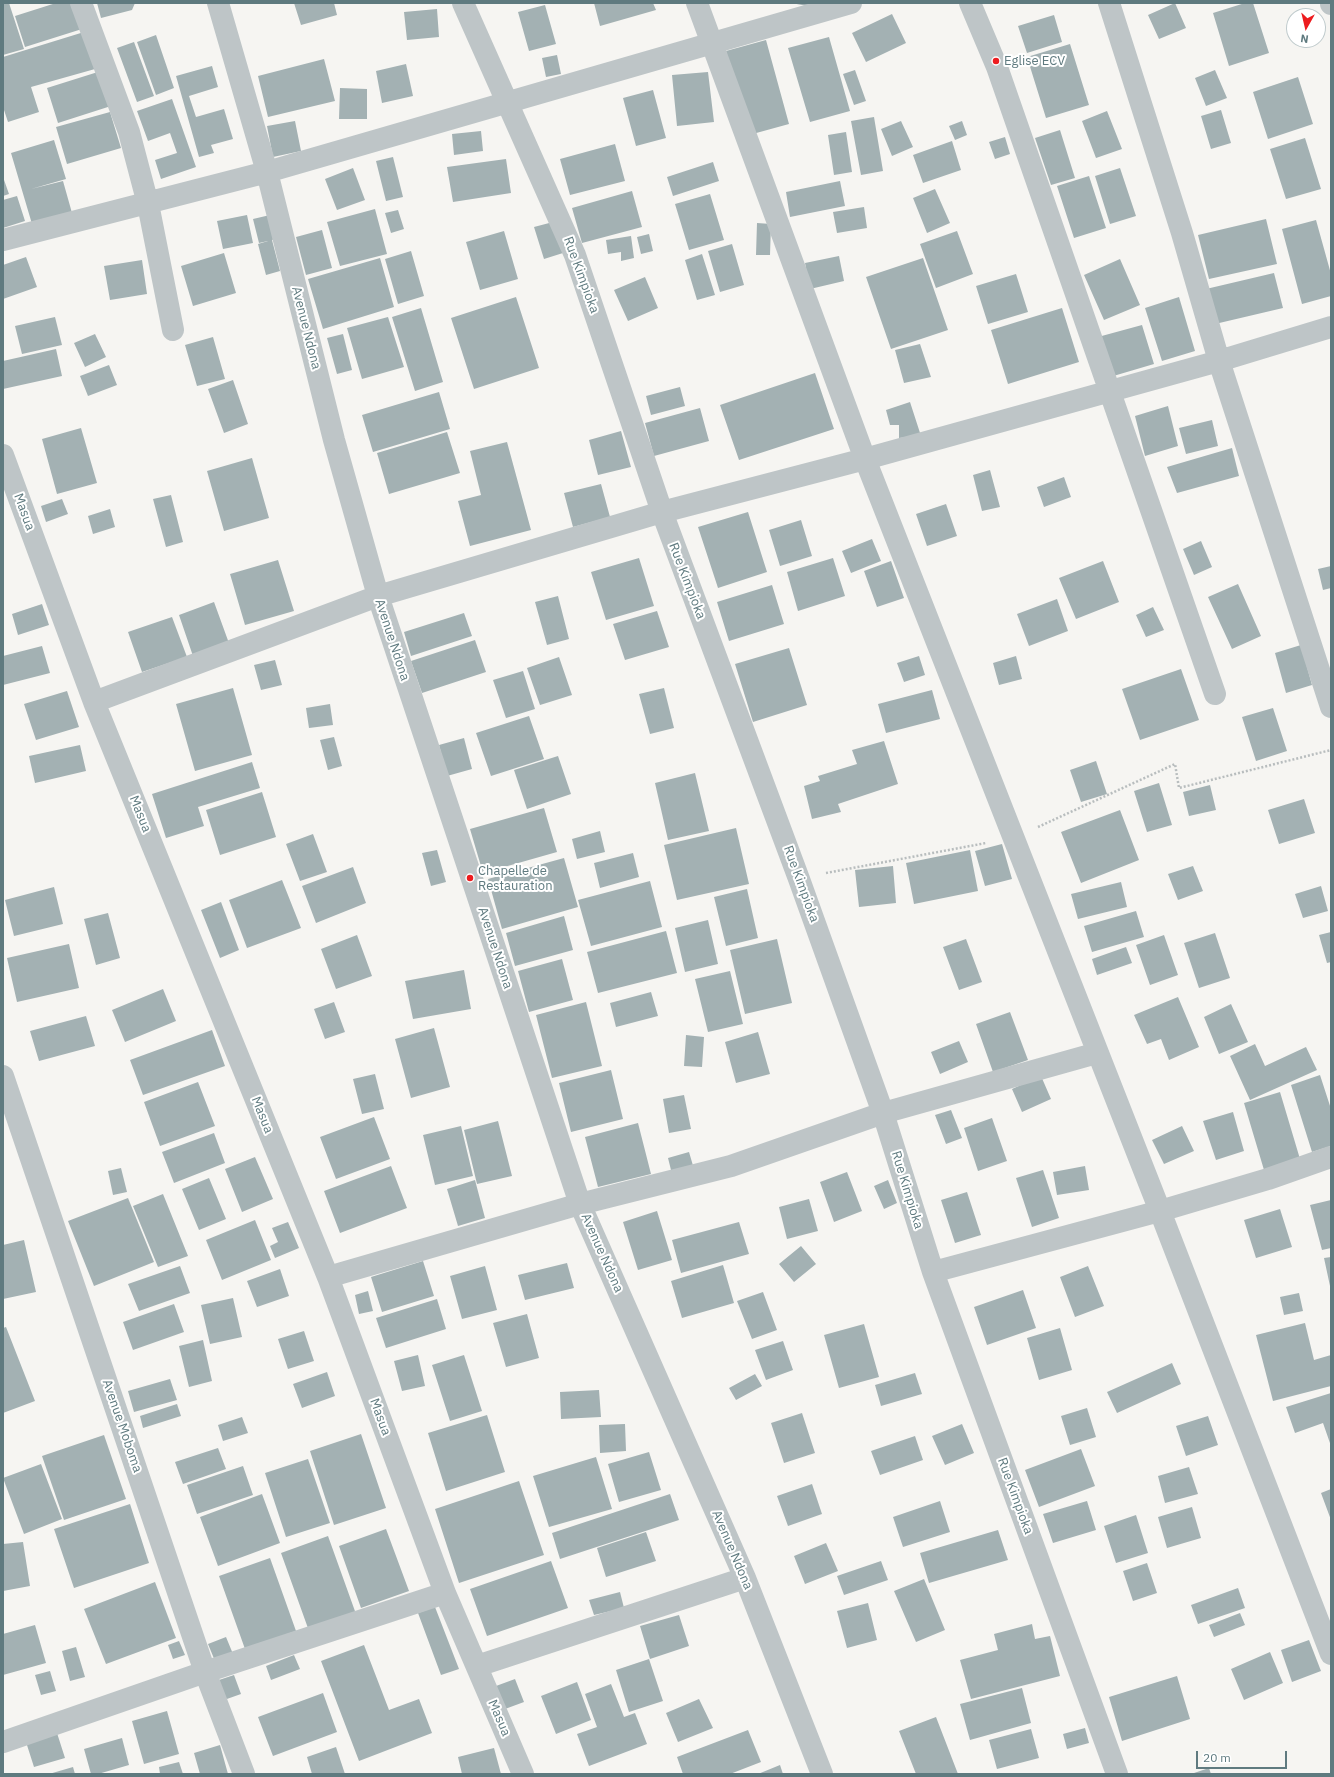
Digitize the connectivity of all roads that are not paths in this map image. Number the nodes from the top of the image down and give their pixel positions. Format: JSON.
{"nodes":[{"id":1,"x":81,"y":3,"type":"edge"},
{"id":2,"x":218,"y":3,"type":"edge"},
{"id":3,"x":464,"y":3,"type":"edge"},
{"id":4,"x":697,"y":3,"type":"edge"},
{"id":5,"x":851,"y":3,"type":"edge"},
{"id":6,"x":970,"y":3,"type":"edge"},
{"id":7,"x":1109,"y":3,"type":"edge"},
{"id":8,"x":712,"y":44,"type":"junction"},
{"id":9,"x":508,"y":103,"type":"junction"},
{"id":10,"x":267,"y":172,"type":"junction"},
{"id":11,"x":148,"y":204,"type":"junction"},
{"id":12,"x":3,"y":240,"type":"edge"},
{"id":13,"x":1331,"y":327,"type":"edge"},
{"id":14,"x":173,"y":330,"type":"dead end"},
{"id":15,"x":1219,"y":361,"type":"junction"},
{"id":16,"x":1108,"y":391,"type":"junction"},
{"id":17,"x":3,"y":455,"type":"edge"},
{"id":18,"x":865,"y":459,"type":"junction"},
{"id":19,"x":662,"y":512,"type":"junction"},
{"id":20,"x":378,"y":596,"type":"junction"},
{"id":21,"x":1215,"y":694,"type":"dead end"},
{"id":22,"x":94,"y":702,"type":"junction"},
{"id":23,"x":1331,"y":707,"type":"edge"},
{"id":24,"x":1097,"y":1053,"type":"junction"},
{"id":25,"x":3,"y":1076,"type":"edge"},
{"id":26,"x":883,"y":1113,"type":"junction"},
{"id":27,"x":1331,"y":1157,"type":"edge"},
{"id":28,"x":580,"y":1204,"type":"junction"},
{"id":29,"x":1160,"y":1211,"type":"junction"},
{"id":30,"x":933,"y":1272,"type":"junction"},
{"id":31,"x":328,"y":1277,"type":"junction"},
{"id":32,"x":745,"y":1578,"type":"junction"},
{"id":33,"x":445,"y":1593,"type":"junction"},
{"id":34,"x":1331,"y":1654,"type":"edge"},
{"id":35,"x":477,"y":1666,"type":"junction"},
{"id":36,"x":205,"y":1672,"type":"junction"},
{"id":37,"x":3,"y":1742,"type":"edge"},
{"id":38,"x":244,"y":1774,"type":"edge"},
{"id":39,"x":523,"y":1774,"type":"edge"},
{"id":40,"x":822,"y":1774,"type":"edge"},
{"id":41,"x":1117,"y":1774,"type":"edge"}],
"edges":[{"from":1,"to":11,"type":"street"},
{"from":2,"to":10,"type":"street","name":"Avenue Ndona"},
{"from":3,"to":9,"type":"street","name":"Rue Kimpioka"},
{"from":4,"to":8,"type":"street"},
{"from":5,"to":8,"type":"street"},
{"from":6,"to":16,"type":"street"},
{"from":7,"to":15,"type":"street"},
{"from":8,"to":9,"type":"street"},
{"from":8,"to":18,"type":"street"},
{"from":9,"to":10,"type":"street"},
{"from":9,"to":19,"type":"street","name":"Rue Kimpioka"},
{"from":10,"to":11,"type":"street"},
{"from":10,"to":20,"type":"street","name":"Avenue Ndona"},
{"from":11,"to":12,"type":"street"},
{"from":11,"to":14,"type":"street"},
{"from":13,"to":15,"type":"street"},
{"from":15,"to":16,"type":"street"},
{"from":15,"to":23,"type":"street"},
{"from":16,"to":18,"type":"street"},
{"from":16,"to":21,"type":"street"},
{"from":17,"to":22,"type":"street","name":"Masua"},
{"from":18,"to":19,"type":"street"},
{"from":18,"to":24,"type":"street"},
{"from":19,"to":20,"type":"street"},
{"from":19,"to":26,"type":"street","name":"Rue Kimpioka"},
{"from":20,"to":22,"type":"street"},
{"from":20,"to":28,"type":"street","name":"Avenue Ndona"},
{"from":22,"to":31,"type":"street","name":"Masua"},
{"from":24,"to":26,"type":"street"},
{"from":24,"to":29,"type":"street"},
{"from":25,"to":36,"type":"street","name":"Avenue Moboma"},
{"from":26,"to":28,"type":"street"},
{"from":26,"to":30,"type":"street","name":"Rue Kimpioka"},
{"from":27,"to":29,"type":"street"},
{"from":28,"to":31,"type":"street"},
{"from":28,"to":32,"type":"street","name":"Avenue Ndona"},
{"from":29,"to":30,"type":"street"},
{"from":29,"to":34,"type":"street"},
{"from":30,"to":41,"type":"street","name":"Rue Kimpioka"},
{"from":31,"to":33,"type":"street","name":"Masua"},
{"from":32,"to":35,"type":"street"},
{"from":32,"to":40,"type":"street","name":"Avenue Ndona"},
{"from":33,"to":35,"type":"street","name":"Masua"},
{"from":33,"to":36,"type":"street"},
{"from":35,"to":39,"type":"street","name":"Masua"},
{"from":36,"to":37,"type":"street"},
{"from":36,"to":38,"type":"street","name":"Avenue Moboma"}]}
